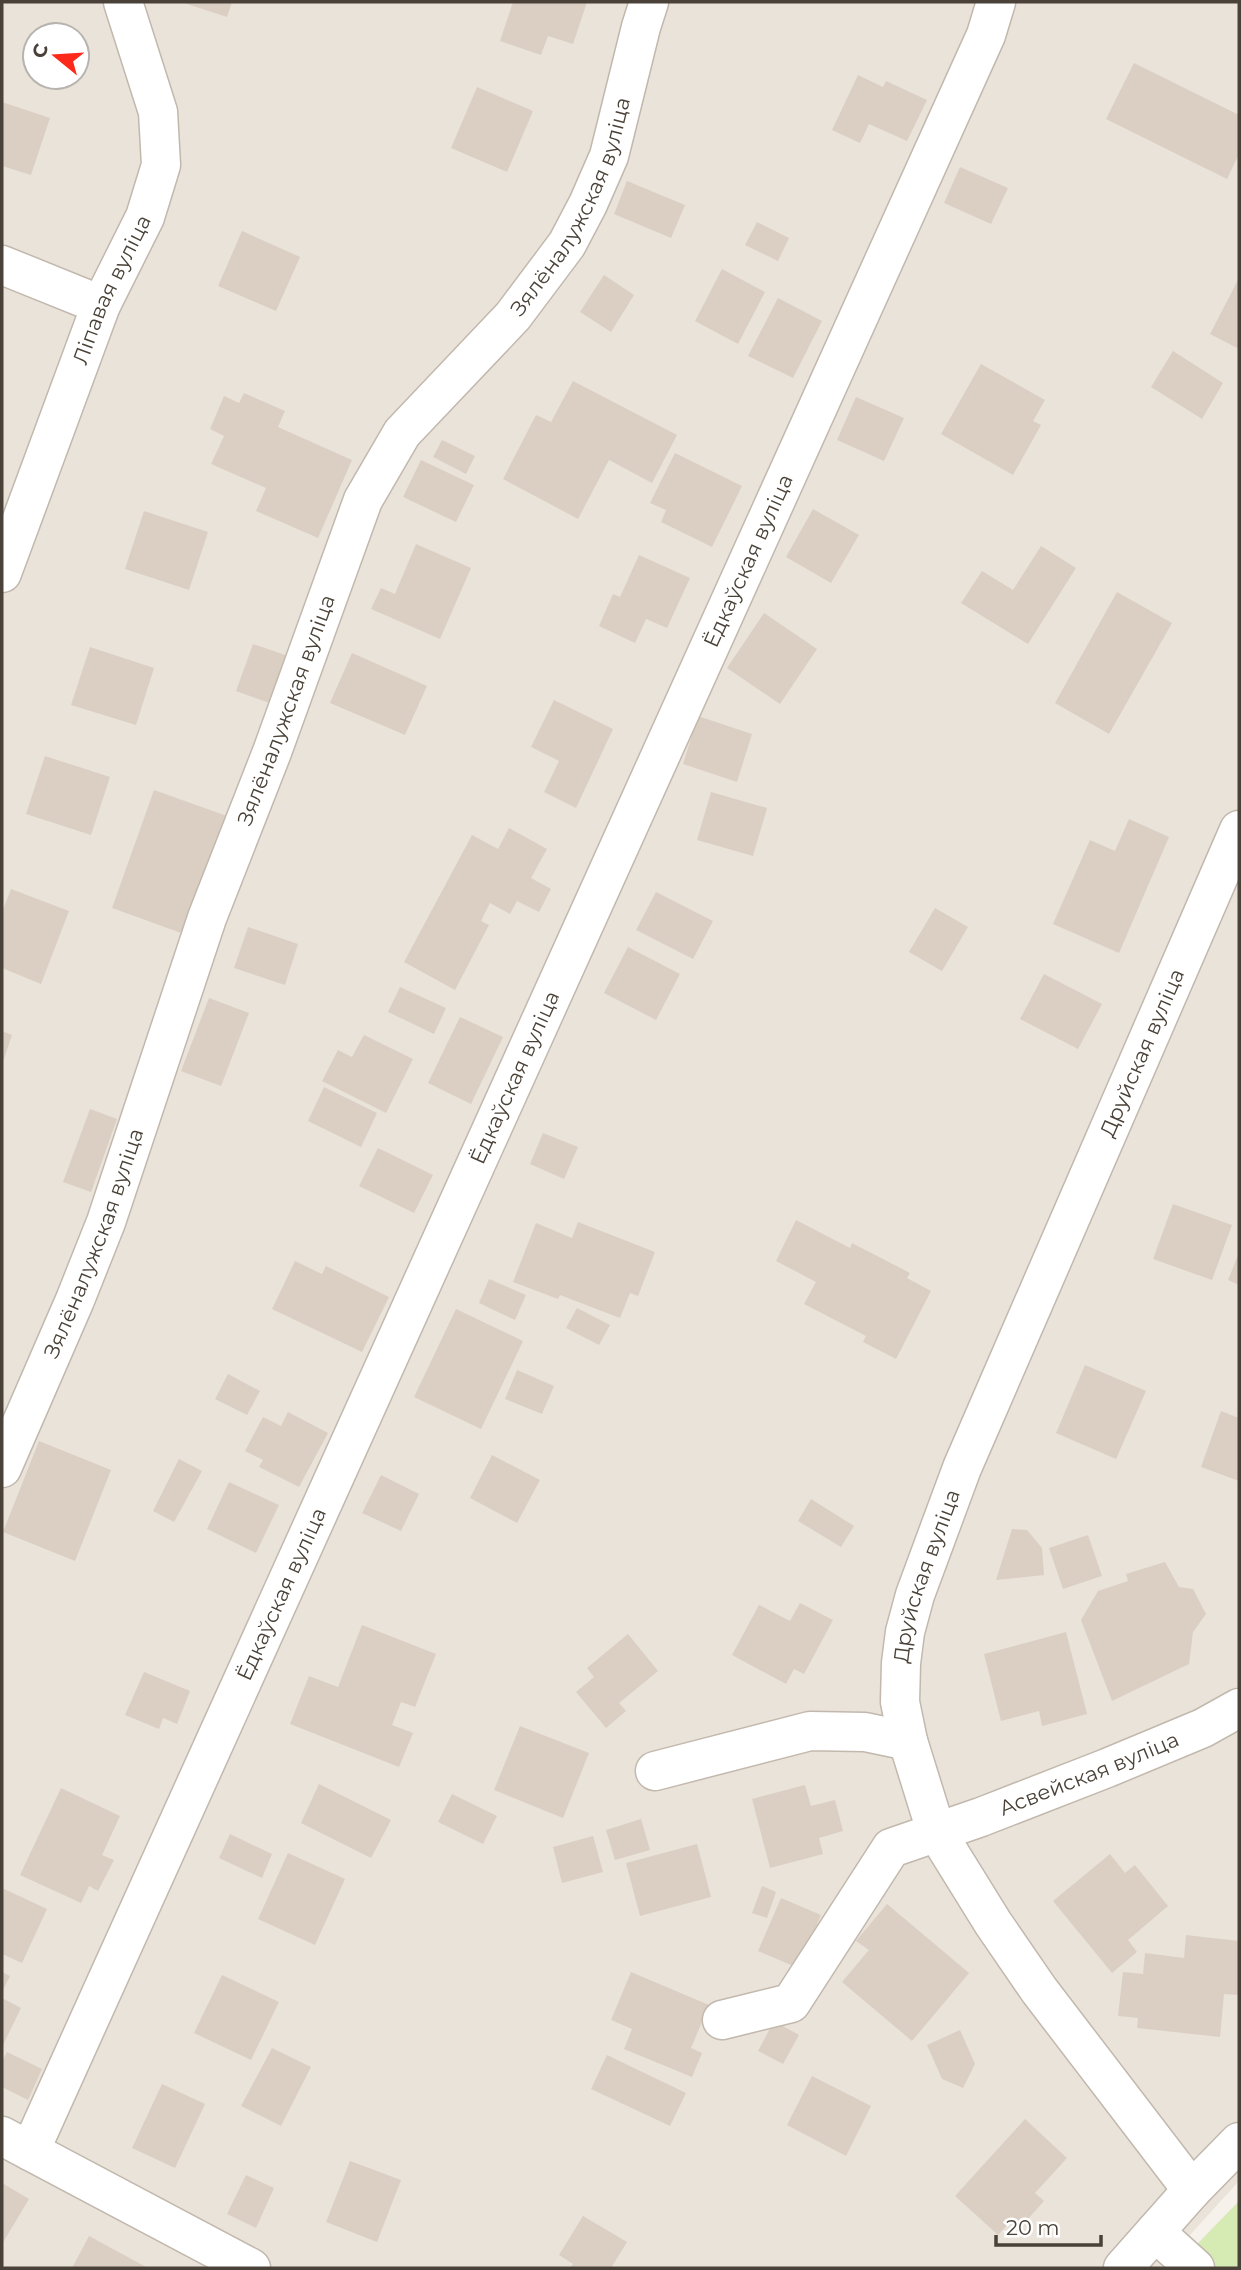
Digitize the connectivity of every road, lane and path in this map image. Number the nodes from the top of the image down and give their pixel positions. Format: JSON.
{"nodes":[{"id":1,"x":123,"y":2,"type":"edge"},
{"id":2,"x":649,"y":2,"type":"edge"},
{"id":3,"x":996,"y":2,"type":"edge"},
{"id":4,"x":2,"y":265,"type":"edge"},
{"id":5,"x":102,"y":305,"type":"junction"},
{"id":6,"x":2,"y":573,"type":"edge"},
{"id":7,"x":1239,"y":830,"type":"edge"},
{"id":8,"x":2,"y":1468,"type":"edge"},
{"id":9,"x":1239,"y":1708,"type":"edge"},
{"id":10,"x":908,"y":1741,"type":"junction"},
{"id":11,"x":655,"y":1771,"type":"dead end"},
{"id":12,"x":936,"y":1831,"type":"junction"},
{"id":13,"x":722,"y":2020,"type":"dead end"},
{"id":14,"x":1239,"y":2142,"type":"edge"},
{"id":15,"x":16,"y":2143,"type":"edge"},
{"id":16,"x":1192,"y":2190,"type":"junction"},
{"id":17,"x":1155,"y":2232,"type":"junction"},
{"id":18,"x":251,"y":2268,"type":"edge"},
{"id":19,"x":1123,"y":2268,"type":"edge"},
{"id":20,"x":1195,"y":2268,"type":"edge"}],
"edges":[{"from":1,"to":5,"type":"street","name":"Ліпавая вуліца"},
{"from":2,"to":8,"type":"street","name":"Зялёналужская вуліца"},
{"from":3,"to":15,"type":"street","name":"Ёдкаўская вуліца"},
{"from":4,"to":5,"type":"street"},
{"from":5,"to":6,"type":"street","name":"Ліпавая вуліца"},
{"from":7,"to":10,"type":"street","name":"Друйская вуліца"},
{"from":9,"to":12,"type":"street","name":"Асвейская вуліца"},
{"from":10,"to":11,"type":"street"},
{"from":10,"to":12,"type":"street","name":"Друйская вуліца"},
{"from":12,"to":13,"type":"street","name":"Асвейская вуліца"},
{"from":12,"to":16,"type":"street","name":"Друйская вуліца"},
{"from":14,"to":16,"type":"street"},
{"from":15,"to":18,"type":"street"},
{"from":16,"to":17,"type":"street"},
{"from":17,"to":19,"type":"street"},
{"from":17,"to":20,"type":"street"}]}
